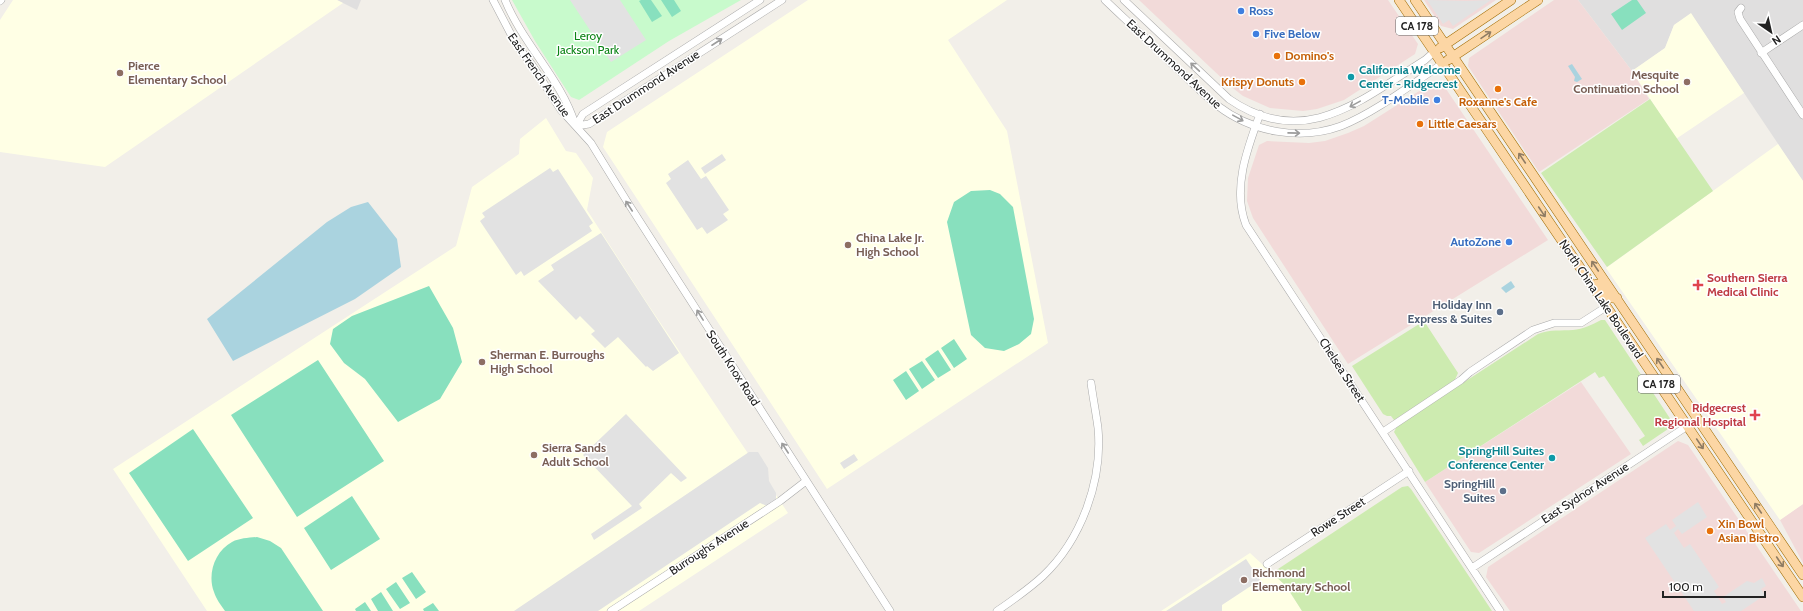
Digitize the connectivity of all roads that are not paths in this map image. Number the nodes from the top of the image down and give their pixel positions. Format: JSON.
{"nodes":[{"id":1,"x":493,"y":0,"type":"edge"},
{"id":2,"x":505,"y":0,"type":"edge"},
{"id":3,"x":760,"y":0,"type":"edge"},
{"id":4,"x":782,"y":0,"type":"edge"},
{"id":5,"x":1105,"y":0,"type":"edge"},
{"id":6,"x":1124,"y":0,"type":"edge"},
{"id":7,"x":1399,"y":0,"type":"edge"},
{"id":8,"x":1415,"y":0,"type":"edge"},
{"id":9,"x":1511,"y":0,"type":"edge"},
{"id":10,"x":1538,"y":0,"type":"edge"},
{"id":11,"x":1741,"y":8,"type":"dead end"},
{"id":12,"x":1803,"y":25,"type":"edge"},
{"id":13,"x":1445,"y":44,"type":"junction"},
{"id":14,"x":1434,"y":52,"type":"junction"},
{"id":15,"x":1762,"y":53,"type":"junction"},
{"id":16,"x":1453,"y":57,"type":"junction"},
{"id":17,"x":1442,"y":64,"type":"junction"},
{"id":18,"x":1260,"y":114,"type":"junction"},
{"id":19,"x":1803,"y":115,"type":"edge"},
{"id":20,"x":576,"y":126,"type":"junction"},
{"id":21,"x":1255,"y":126,"type":"junction"},
{"id":22,"x":1574,"y":260,"type":"junction"},
{"id":23,"x":1617,"y":298,"type":"junction"},
{"id":24,"x":1606,"y":307,"type":"junction"},
{"id":25,"x":1090,"y":383,"type":"dead end"},
{"id":26,"x":1698,"y":419,"type":"junction"},
{"id":27,"x":1688,"y":426,"type":"junction"},
{"id":28,"x":1383,"y":432,"type":"junction"},
{"id":29,"x":1409,"y":471,"type":"junction"},
{"id":30,"x":806,"y":481,"type":"junction"},
{"id":31,"x":1267,"y":564,"type":"dead end"},
{"id":32,"x":1472,"y":568,"type":"junction"},
{"id":33,"x":1803,"y":575,"type":"edge"},
{"id":34,"x":1803,"y":597,"type":"edge"},
{"id":35,"x":611,"y":611,"type":"edge"},
{"id":36,"x":890,"y":611,"type":"edge"},
{"id":37,"x":997,"y":611,"type":"edge"},
{"id":38,"x":1500,"y":611,"type":"edge"}],
"edges":[{"from":1,"to":20,"type":"street","name":"East French Avenue"},
{"from":2,"to":20,"type":"street","name":"East French Avenue"},
{"from":3,"to":20,"type":"street","name":"East Drummond Avenue"},
{"from":20,"to":4,"type":"street","name":"East Drummond Avenue","one_way":true},
{"from":5,"to":21,"type":"street","name":"East Drummond Avenue","one_way":true},
{"from":18,"to":6,"type":"street","name":"East Drummond Avenue","one_way":true},
{"from":7,"to":14,"type":"main road","name":"North China Lake Boulevard","number":"CA 178"},
{"from":8,"to":13,"type":"main road","name":"North China Lake Boulevard","number":"CA 178"},
{"from":9,"to":13,"type":"main road"},
{"from":16,"to":10,"type":"main road","one_way":true},
{"from":11,"to":15,"type":"street"},
{"from":12,"to":15,"type":"street"},
{"from":13,"to":14,"type":"main road"},
{"from":13,"to":16,"type":"main road","name":"North China Lake Boulevard","number":"CA 178"},
{"from":14,"to":17,"type":"main road","name":"North China Lake Boulevard","number":"CA 178"},
{"from":14,"to":18,"type":"street","name":"East Drummond Avenue","one_way":true},
{"from":15,"to":19,"type":"street"},
{"from":16,"to":17,"type":"main road"},
{"from":23,"to":16,"type":"main road","name":"North China Lake Boulevard","number":"CA 178","one_way":true},
{"from":21,"to":17,"type":"street","name":"East Drummond Avenue","one_way":true},
{"from":17,"to":22,"type":"main road","name":"North China Lake Boulevard","number":"CA 178","one_way":true},
{"from":18,"to":21,"type":"street","name":"Chelsea Street"},
{"from":30,"to":20,"type":"street","name":"South Knox Road","one_way":true},
{"from":21,"to":28,"type":"street","name":"Chelsea Street"},
{"from":22,"to":23,"type":"main road"},
{"from":22,"to":24,"type":"main road","name":"North China Lake Boulevard","number":"CA 178"},
{"from":26,"to":23,"type":"main road","name":"North China Lake Boulevard","number":"CA 178","one_way":true},
{"from":24,"to":27,"type":"main road","name":"North China Lake Boulevard","number":"CA 178"},
{"from":24,"to":28,"type":"street"},
{"from":25,"to":37,"type":"street"},
{"from":26,"to":27,"type":"street","name":"East Sydnor Avenue"},
{"from":33,"to":26,"type":"main road","name":"North China Lake Boulevard","number":"CA 178","one_way":true},
{"from":27,"to":32,"type":"street","name":"East Sydnor Avenue"},
{"from":27,"to":34,"type":"main road","name":"North China Lake Boulevard","number":"CA 178","one_way":true},
{"from":28,"to":29,"type":"street","name":"Chelsea Street"},
{"from":29,"to":31,"type":"street","name":"Rowe Street"},
{"from":29,"to":32,"type":"street","name":"Chelsea Street"},
{"from":30,"to":35,"type":"street","name":"Burroughs Avenue"},
{"from":30,"to":36,"type":"street","name":"South Knox Road"},
{"from":32,"to":38,"type":"street","name":"Chelsea Street"}]}
